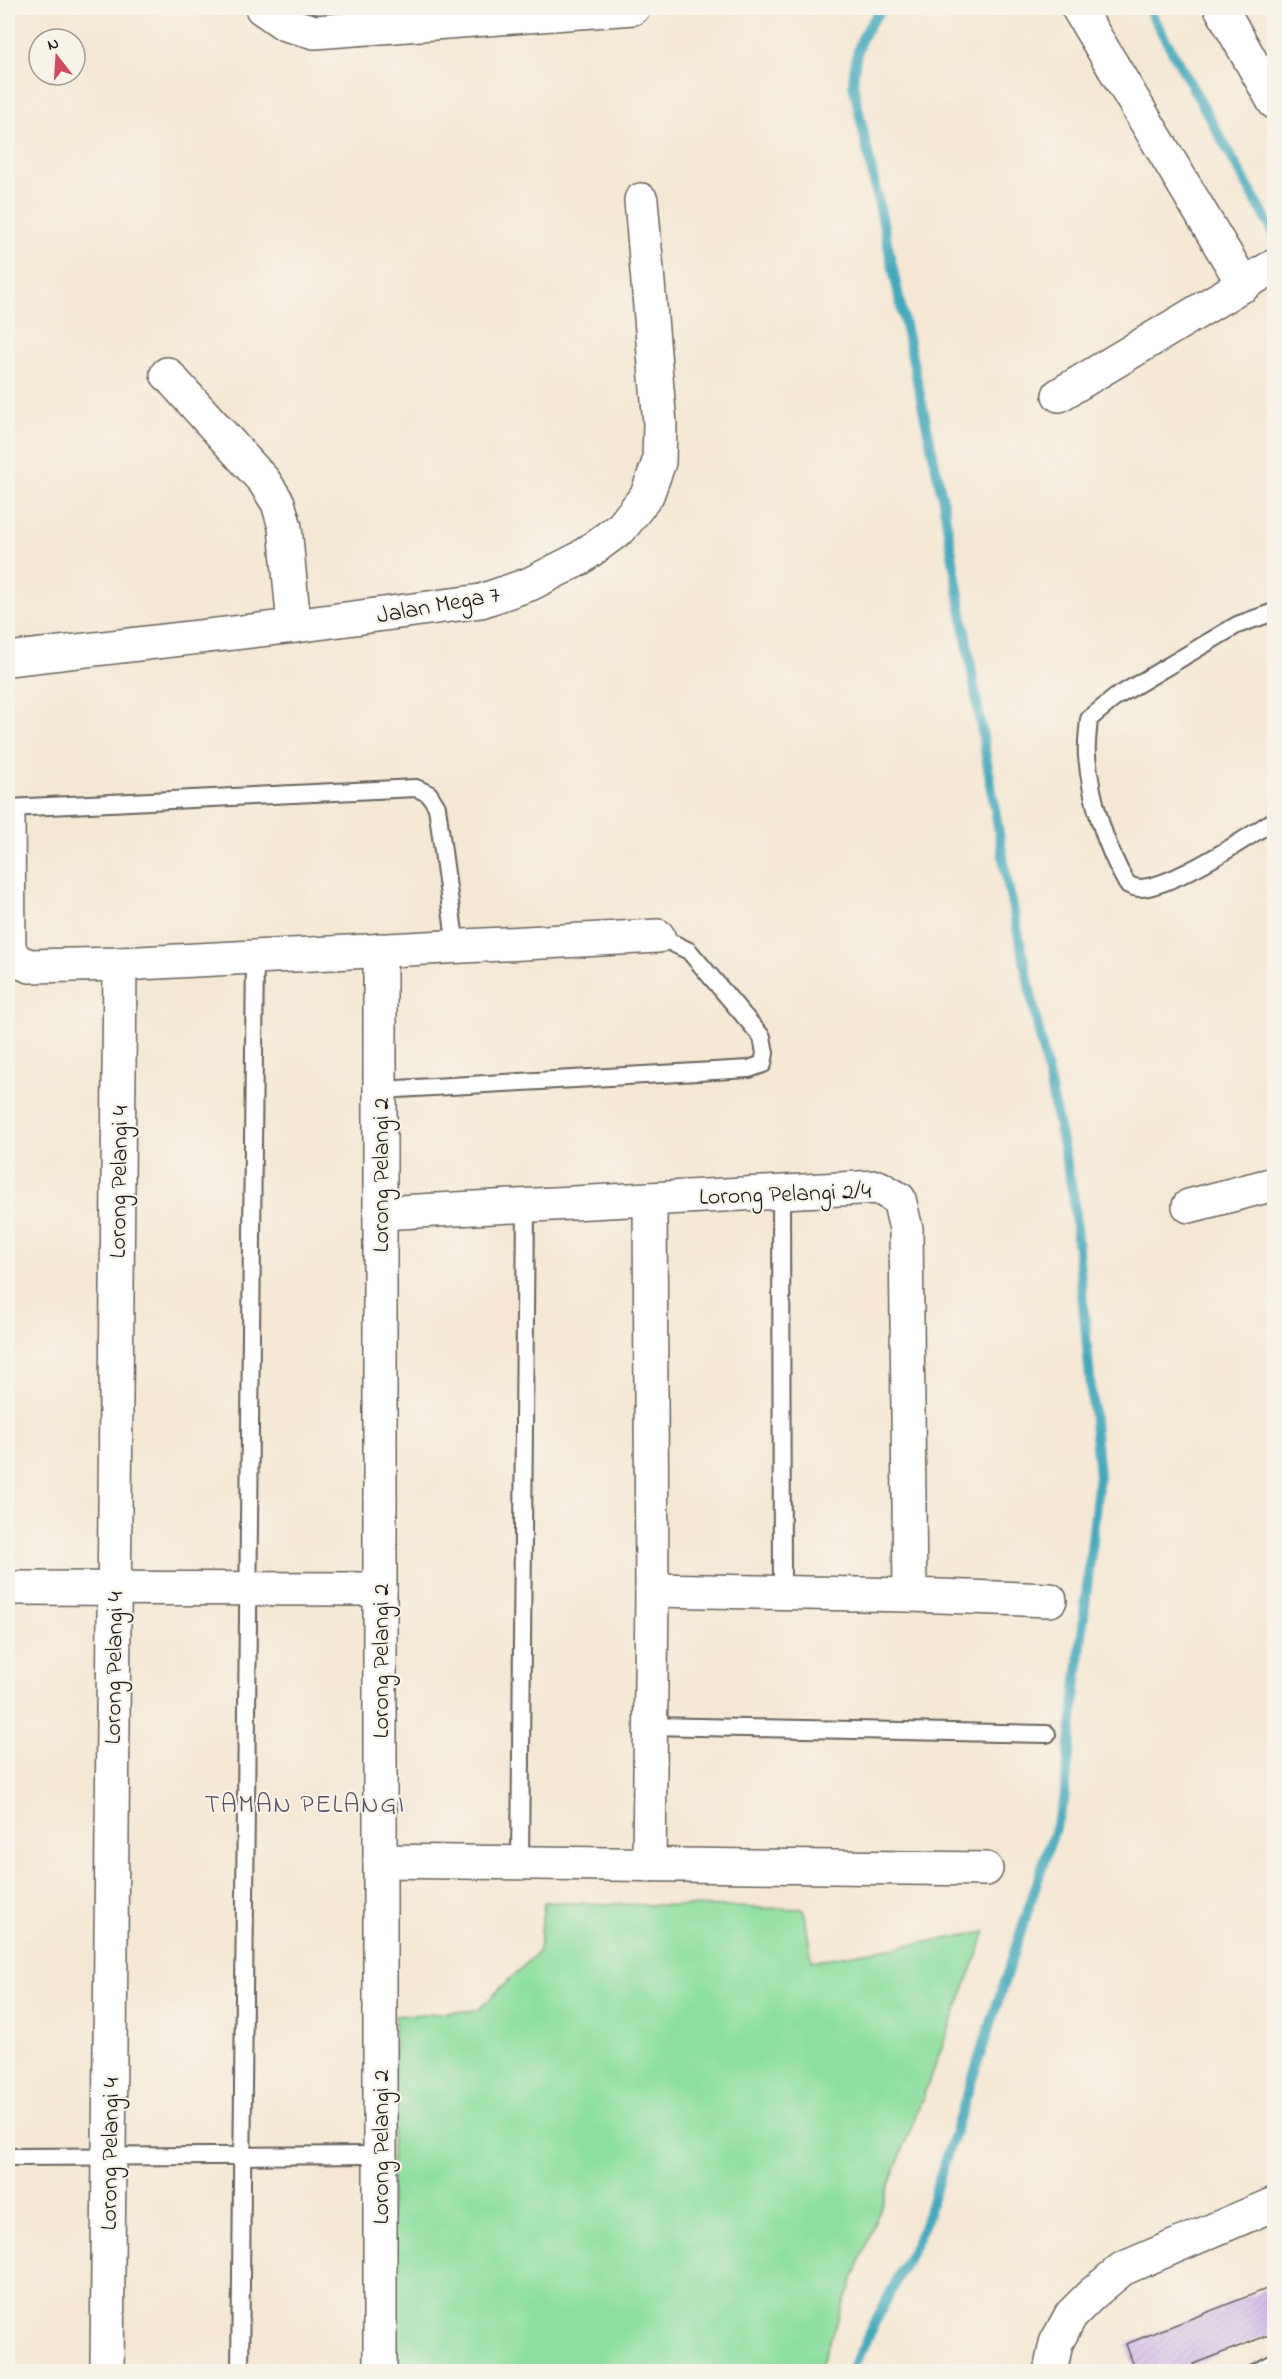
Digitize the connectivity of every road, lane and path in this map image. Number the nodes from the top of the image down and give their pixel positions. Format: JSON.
{"nodes":[{"id":1,"x":262,"y":8,"type":"edge"},
{"id":2,"x":623,"y":8,"type":"edge"},
{"id":3,"x":1078,"y":8,"type":"edge"},
{"id":4,"x":1221,"y":8,"type":"edge"},
{"id":5,"x":1275,"y":102,"type":"edge"},
{"id":6,"x":641,"y":200,"type":"dead end"},
{"id":7,"x":1275,"y":266,"type":"edge"},
{"id":8,"x":1244,"y":285,"type":"junction"},
{"id":9,"x":167,"y":374,"type":"dead end"},
{"id":10,"x":1059,"y":395,"type":"dead end"},
{"id":11,"x":1275,"y":612,"type":"edge"},
{"id":12,"x":294,"y":626,"type":"junction"},
{"id":13,"x":8,"y":659,"type":"edge"},
{"id":14,"x":8,"y":808,"type":"edge"},
{"id":15,"x":8,"y":816,"type":"edge"},
{"id":16,"x":1275,"y":820,"type":"edge"},
{"id":17,"x":658,"y":936,"type":"joint"},
{"id":18,"x":456,"y":946,"type":"junction"},
{"id":19,"x":8,"y":949,"type":"edge"},
{"id":20,"x":380,"y":950,"type":"junction"},
{"id":21,"x":255,"y":956,"type":"junction"},
{"id":22,"x":120,"y":964,"type":"junction"},
{"id":23,"x":380,"y":1090,"type":"junction"},
{"id":24,"x":1275,"y":1184,"type":"edge"},
{"id":25,"x":781,"y":1190,"type":"junction"},
{"id":26,"x":650,"y":1199,"type":"junction"},
{"id":27,"x":526,"y":1205,"type":"junction"},
{"id":28,"x":1189,"y":1206,"type":"dead end"},
{"id":29,"x":380,"y":1213,"type":"junction"},
{"id":30,"x":8,"y":1588,"type":"edge"},
{"id":31,"x":114,"y":1588,"type":"junction"},
{"id":32,"x":248,"y":1588,"type":"junction"},
{"id":33,"x":380,"y":1589,"type":"junction"},
{"id":34,"x":652,"y":1590,"type":"junction"},
{"id":35,"x":782,"y":1592,"type":"junction"},
{"id":36,"x":910,"y":1595,"type":"junction"},
{"id":37,"x":1050,"y":1600,"type":"dead end"},
{"id":38,"x":650,"y":1726,"type":"junction"},
{"id":39,"x":1047,"y":1734,"type":"dead end"},
{"id":40,"x":380,"y":1861,"type":"junction"},
{"id":41,"x":520,"y":1863,"type":"junction"},
{"id":42,"x":649,"y":1864,"type":"junction"},
{"id":43,"x":986,"y":1869,"type":"dead end"},
{"id":44,"x":380,"y":2155,"type":"junction"},
{"id":45,"x":242,"y":2156,"type":"junction"},
{"id":46,"x":8,"y":2157,"type":"edge"},
{"id":47,"x":109,"y":2157,"type":"junction"},
{"id":48,"x":1275,"y":2204,"type":"edge"},
{"id":49,"x":1275,"y":2363,"type":"edge"},
{"id":50,"x":107,"y":2372,"type":"edge"},
{"id":51,"x":240,"y":2372,"type":"edge"},
{"id":52,"x":380,"y":2372,"type":"edge"},
{"id":53,"x":1050,"y":2372,"type":"edge"},
{"id":54,"x":1256,"y":2372,"type":"edge"}],
"edges":[{"from":1,"to":2,"type":"street"},
{"from":3,"to":8,"type":"street"},
{"from":4,"to":5,"type":"street"},
{"from":6,"to":12,"type":"street","name":"Jalan Mega 7"},
{"from":7,"to":8,"type":"street"},
{"from":8,"to":10,"type":"street"},
{"from":9,"to":12,"type":"street"},
{"from":11,"to":16,"type":"lane"},
{"from":12,"to":13,"type":"street","name":"Jalan Mega 7"},
{"from":14,"to":18,"type":"lane"},
{"from":15,"to":19,"type":"street"},
{"from":17,"to":18,"type":"street"},
{"from":17,"to":23,"type":"lane"},
{"from":18,"to":20,"type":"street"},
{"from":19,"to":22,"type":"street"},
{"from":20,"to":21,"type":"street"},
{"from":20,"to":23,"type":"street","name":"Lorong Pelangi 2"},
{"from":21,"to":22,"type":"street"},
{"from":21,"to":32,"type":"lane"},
{"from":22,"to":31,"type":"street","name":"Lorong Pelangi 4"},
{"from":23,"to":29,"type":"street","name":"Lorong Pelangi 2"},
{"from":24,"to":28,"type":"street"},
{"from":25,"to":26,"type":"street","name":"Lorong Pelangi 2/4"},
{"from":25,"to":35,"type":"lane"},
{"from":25,"to":36,"type":"street","name":"Lorong Pelangi 2/4"},
{"from":26,"to":27,"type":"street","name":"Lorong Pelangi 2/4"},
{"from":26,"to":34,"type":"street"},
{"from":27,"to":29,"type":"street","name":"Lorong Pelangi 2/4"},
{"from":27,"to":41,"type":"lane"},
{"from":29,"to":33,"type":"street","name":"Lorong Pelangi 2"},
{"from":30,"to":31,"type":"street"},
{"from":31,"to":32,"type":"street"},
{"from":31,"to":47,"type":"street","name":"Lorong Pelangi 4"},
{"from":32,"to":33,"type":"street"},
{"from":32,"to":45,"type":"lane"},
{"from":33,"to":40,"type":"street","name":"Lorong Pelangi 2"},
{"from":34,"to":35,"type":"street"},
{"from":34,"to":38,"type":"street"},
{"from":35,"to":36,"type":"street"},
{"from":36,"to":37,"type":"street"},
{"from":38,"to":39,"type":"lane"},
{"from":38,"to":42,"type":"street"},
{"from":40,"to":41,"type":"street"},
{"from":40,"to":44,"type":"street","name":"Lorong Pelangi 2"},
{"from":41,"to":42,"type":"street"},
{"from":42,"to":43,"type":"street"},
{"from":44,"to":45,"type":"lane"},
{"from":44,"to":52,"type":"street","name":"Lorong Pelangi 2"},
{"from":45,"to":47,"type":"lane"},
{"from":45,"to":51,"type":"lane"},
{"from":46,"to":47,"type":"lane"},
{"from":47,"to":50,"type":"street","name":"Lorong Pelangi 4"},
{"from":48,"to":53,"type":"street"},
{"from":49,"to":54,"type":"lane"}]}
